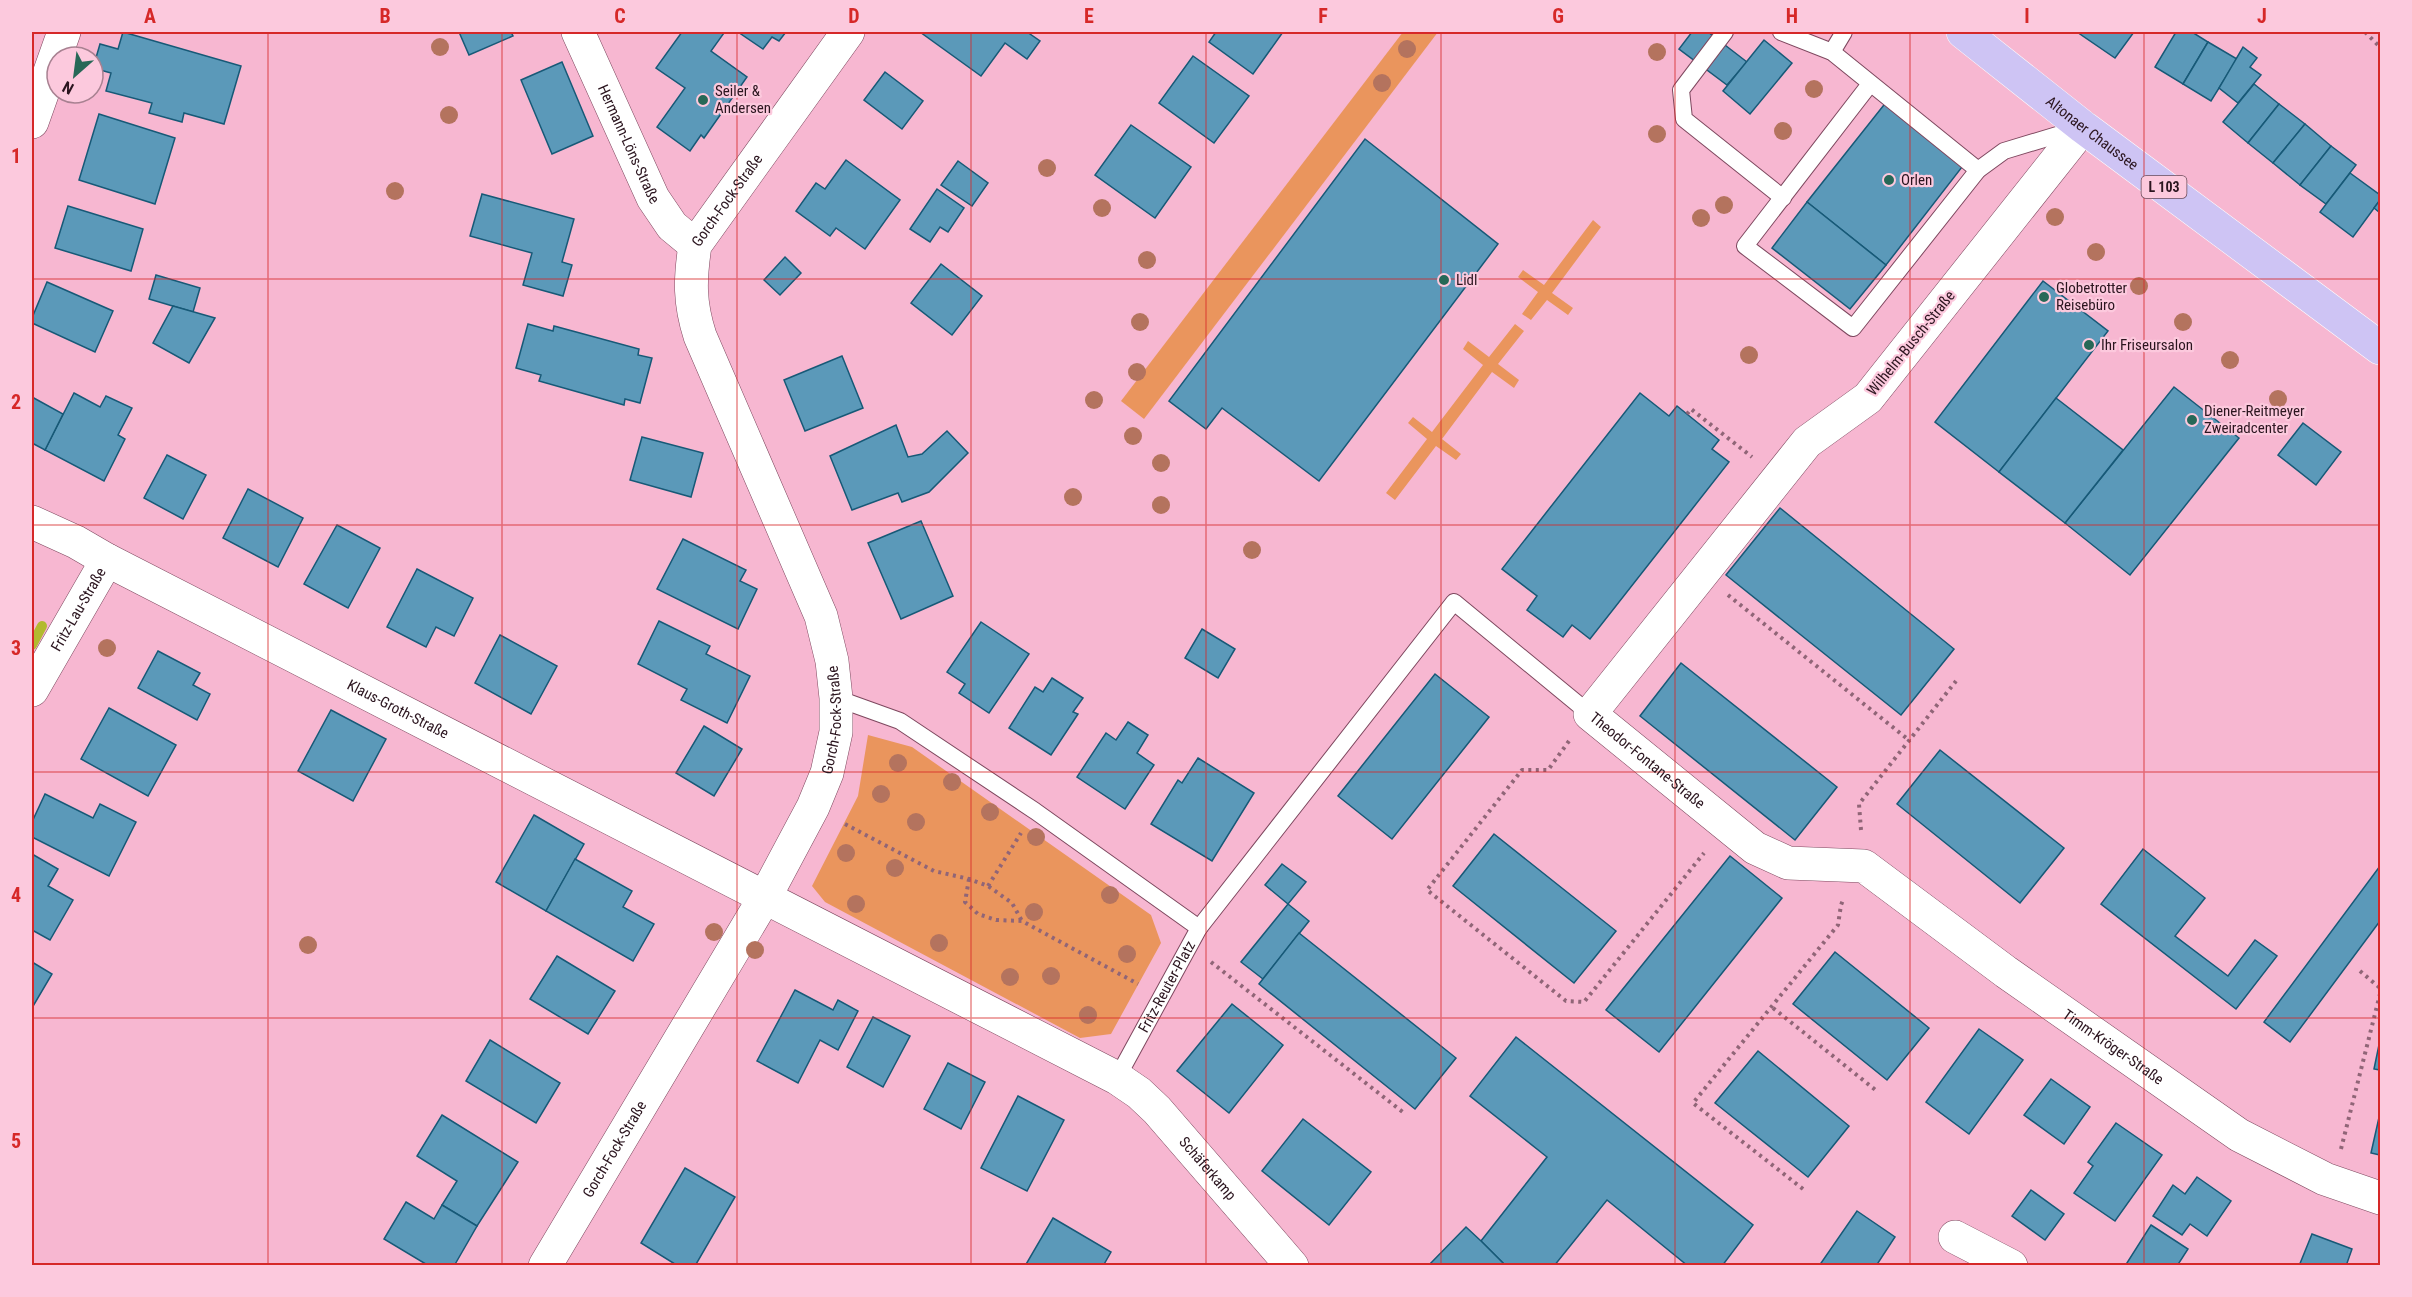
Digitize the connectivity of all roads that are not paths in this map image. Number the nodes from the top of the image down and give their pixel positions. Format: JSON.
{"nodes":[{"id":1,"x":64,"y":32,"type":"edge"},
{"id":2,"x":578,"y":32,"type":"edge"},
{"id":3,"x":848,"y":32,"type":"edge"},
{"id":4,"x":1725,"y":32,"type":"edge"},
{"id":5,"x":1781,"y":32,"type":"edge"},
{"id":6,"x":1844,"y":32,"type":"edge"},
{"id":7,"x":1963,"y":32,"type":"edge"},
{"id":8,"x":1832,"y":52,"type":"junction"},
{"id":9,"x":1870,"y":84,"type":"junction"},
{"id":10,"x":32,"y":122,"type":"edge"},
{"id":11,"x":2083,"y":127,"type":"junction"},
{"id":12,"x":1978,"y":170,"type":"junction"},
{"id":13,"x":1782,"y":198,"type":"junction"},
{"id":14,"x":695,"y":245,"type":"junction"},
{"id":15,"x":2377,"y":341,"type":"edge"},
{"id":16,"x":32,"y":522,"type":"edge"},
{"id":17,"x":107,"y":560,"type":"junction"},
{"id":18,"x":32,"y":690,"type":"edge"},
{"id":19,"x":836,"y":698,"type":"junction"},
{"id":20,"x":1590,"y":714,"type":"junction"},
{"id":21,"x":1864,"y":866,"type":"joint"},
{"id":22,"x":765,"y":897,"type":"junction"},
{"id":23,"x":1199,"y":928,"type":"junction"},
{"id":24,"x":1117,"y":1078,"type":"junction"},
{"id":25,"x":2380,"y":1198,"type":"edge"},
{"id":26,"x":1955,"y":1237,"type":"dead end"},
{"id":27,"x":545,"y":1266,"type":"edge"},
{"id":28,"x":1292,"y":1266,"type":"edge"},
{"id":29,"x":2011,"y":1266,"type":"edge"}],
"edges":[{"from":1,"to":10,"type":"street"},
{"from":2,"to":14,"type":"street","name":"Hermann-Löns-Straße"},
{"from":3,"to":14,"type":"street","name":"Gorch-Fock-Straße"},
{"from":4,"to":13,"type":"lane"},
{"from":5,"to":8,"type":"lane"},
{"from":6,"to":8,"type":"lane"},
{"from":7,"to":11,"type":"main road","name":"Altonaer Chaussee","number":"L 103"},
{"from":8,"to":9,"type":"lane"},
{"from":9,"to":12,"type":"lane"},
{"from":9,"to":13,"type":"lane"},
{"from":11,"to":12,"type":"lane"},
{"from":11,"to":15,"type":"main road","name":"Altonaer Chaussee","number":"L 103"},
{"from":11,"to":20,"type":"street","name":"Wilhelm-Busch-Straße"},
{"from":12,"to":13,"type":"lane"},
{"from":14,"to":19,"type":"street","name":"Gorch-Fock-Straße"},
{"from":16,"to":17,"type":"street","name":"Klaus-Groth-Straße"},
{"from":17,"to":18,"type":"street","name":"Fritz-Lau-Straße"},
{"from":17,"to":22,"type":"street","name":"Klaus-Groth-Straße"},
{"from":19,"to":22,"type":"street","name":"Gorch-Fock-Straße"},
{"from":19,"to":23,"type":"lane","name":"Fritz-Reuter-Platz"},
{"from":20,"to":21,"type":"street","name":"Theodor-Fontane-Straße"},
{"from":20,"to":23,"type":"lane","name":"Theodor-Fontane-Straße"},
{"from":21,"to":25,"type":"street","name":"Timm-Kröger-Straße"},
{"from":22,"to":24,"type":"street"},
{"from":22,"to":27,"type":"street","name":"Gorch-Fock-Straße"},
{"from":23,"to":24,"type":"lane","name":"Fritz-Reuter-Platz"},
{"from":24,"to":28,"type":"street","name":"Schäferkamp"},
{"from":26,"to":29,"type":"street"}]}
